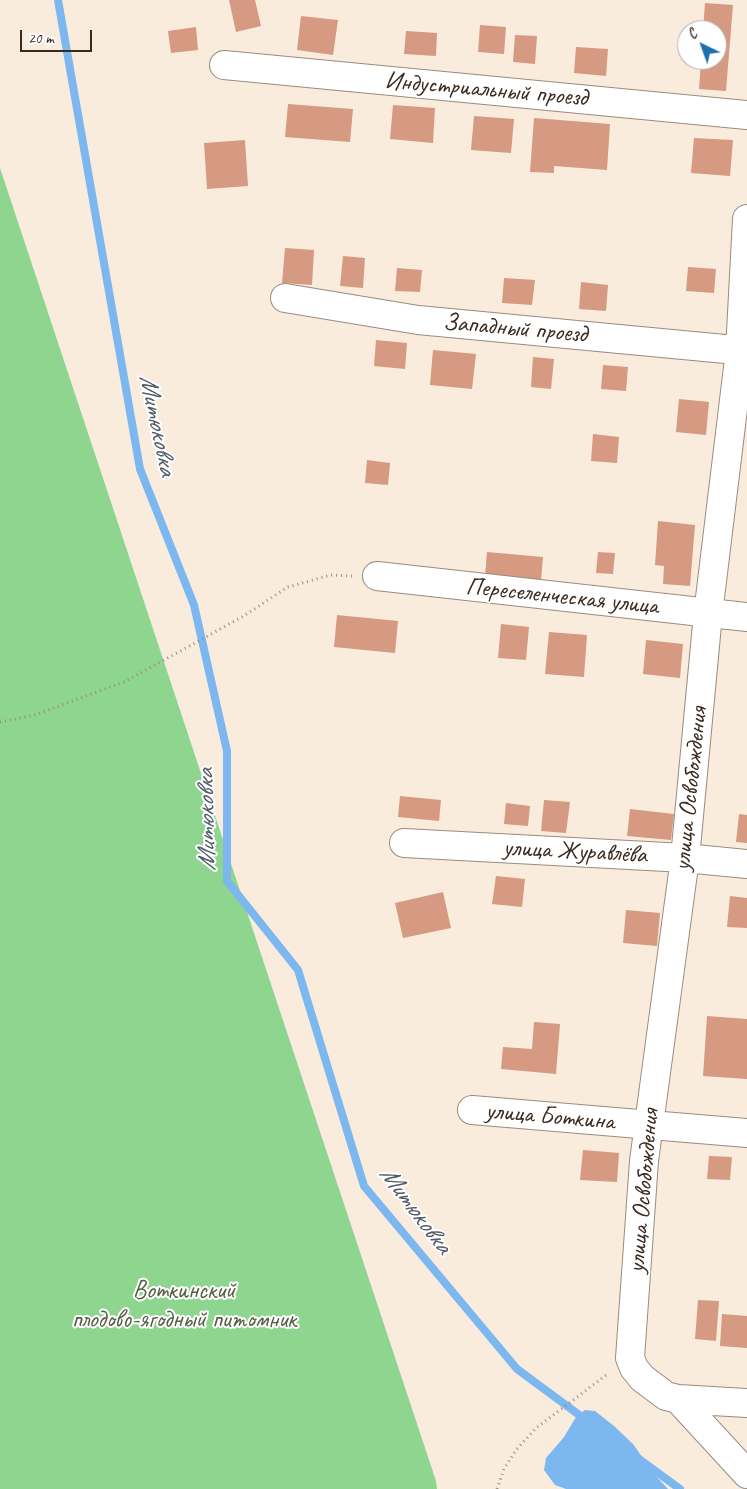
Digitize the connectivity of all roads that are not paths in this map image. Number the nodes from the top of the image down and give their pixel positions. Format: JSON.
{"nodes":[{"id":1,"x":224,"y":65,"type":"dead end"},
{"id":2,"x":747,"y":115,"type":"edge"},
{"id":3,"x":747,"y":219,"type":"edge"},
{"id":4,"x":285,"y":298,"type":"dead end"},
{"id":5,"x":743,"y":351,"type":"edge"},
{"id":6,"x":377,"y":576,"type":"road end"},
{"id":7,"x":708,"y":614,"type":"junction"},
{"id":8,"x":747,"y":617,"type":"edge"},
{"id":9,"x":404,"y":843,"type":"dead end"},
{"id":10,"x":685,"y":858,"type":"junction"},
{"id":11,"x":747,"y":864,"type":"edge"},
{"id":12,"x":472,"y":1110,"type":"dead end"},
{"id":13,"x":649,"y":1125,"type":"junction"},
{"id":14,"x":747,"y":1133,"type":"edge"},
{"id":15,"x":678,"y":1398,"type":"junction"},
{"id":16,"x":747,"y":1403,"type":"edge"},
{"id":17,"x":747,"y":1474,"type":"edge"}],
"edges":[{"from":1,"to":2,"type":"street","name":"Индустриальный проезд"},
{"from":3,"to":5,"type":"street","name":"улица Освобождения"},
{"from":4,"to":5,"type":"street","name":"Западный проезд"},
{"from":5,"to":7,"type":"street","name":"улица Освобождения"},
{"from":6,"to":7,"type":"street","name":"Переселенческая улица"},
{"from":7,"to":8,"type":"street","name":"Переселенческая улица"},
{"from":7,"to":10,"type":"street","name":"улица Освобождения"},
{"from":9,"to":10,"type":"street","name":"улица Журавлёва"},
{"from":10,"to":11,"type":"street","name":"улица Журавлёва"},
{"from":10,"to":13,"type":"street","name":"улица Освобождения"},
{"from":12,"to":13,"type":"street","name":"улица Боткина"},
{"from":13,"to":14,"type":"street","name":"улица Боткина"},
{"from":13,"to":15,"type":"street","name":"улица Освобождения"},
{"from":15,"to":16,"type":"street"},
{"from":15,"to":17,"type":"street"}]}
